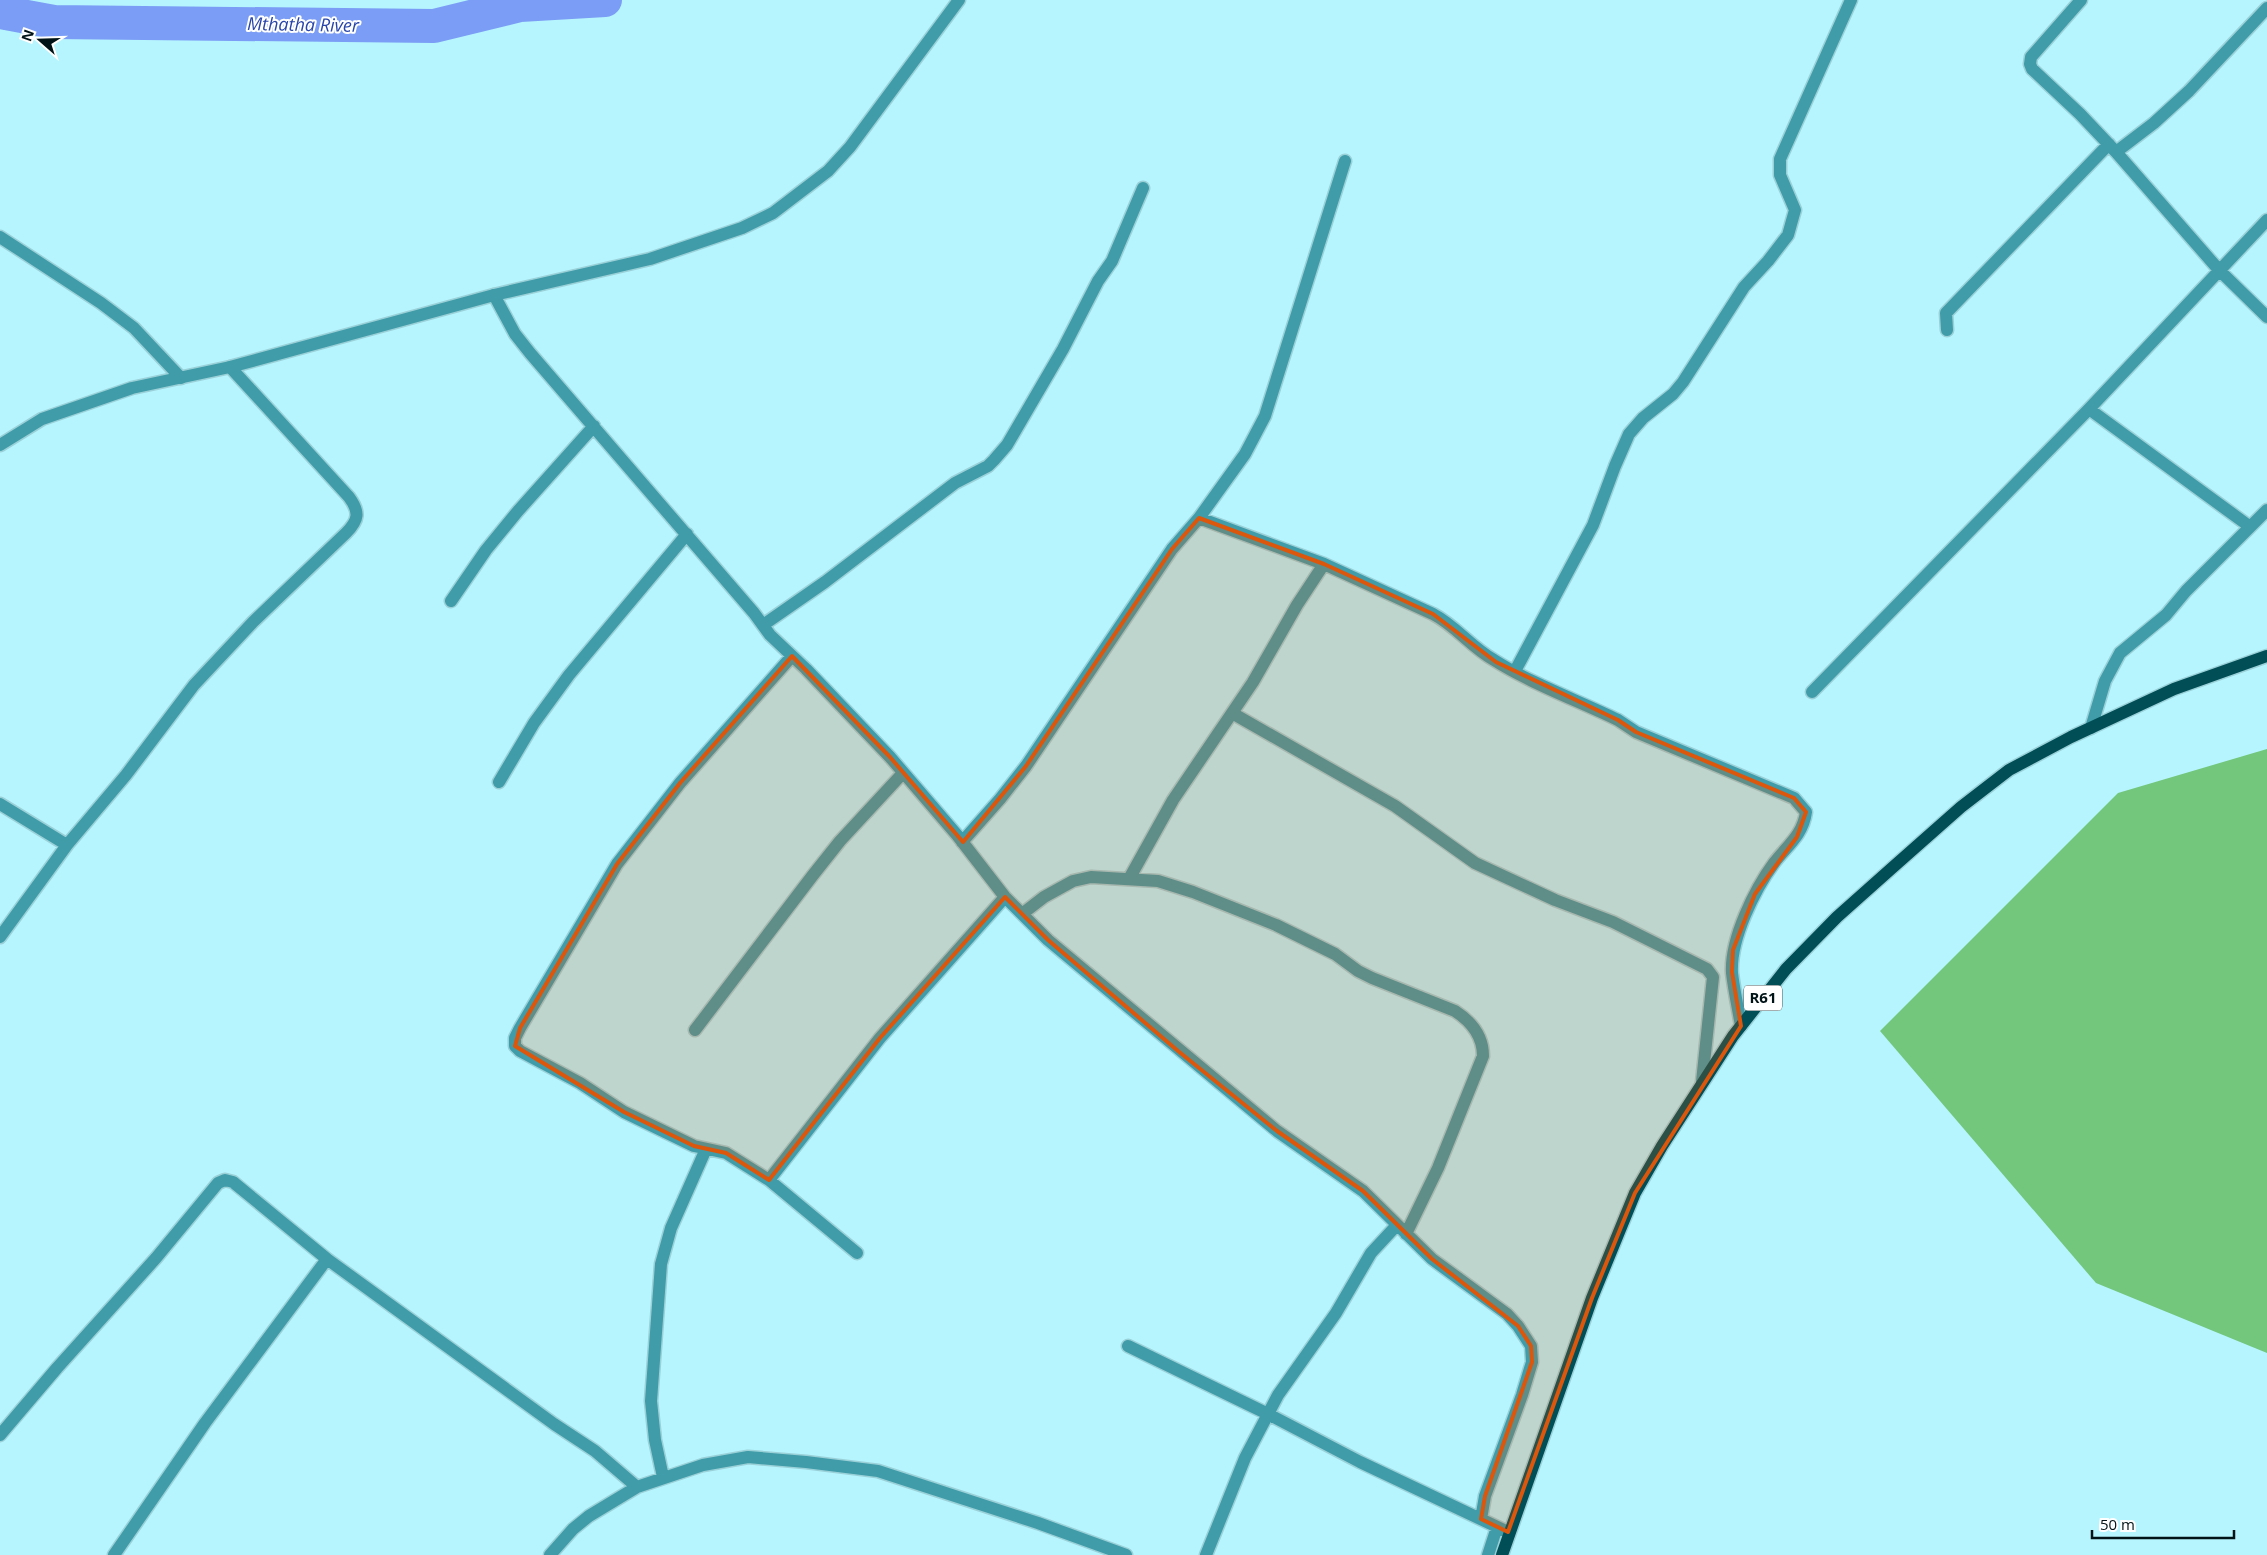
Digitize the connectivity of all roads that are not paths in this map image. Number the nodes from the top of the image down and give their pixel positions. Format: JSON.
{"nodes":[{"id":1,"x":959,"y":0,"type":"edge"},
{"id":2,"x":1851,"y":0,"type":"edge"},
{"id":3,"x":2082,"y":0,"type":"edge"},
{"id":4,"x":2267,"y":8,"type":"edge"},
{"id":5,"x":2113,"y":148,"type":"junction"},
{"id":6,"x":1345,"y":161,"type":"dead end"},
{"id":7,"x":1143,"y":188,"type":"dead end"},
{"id":8,"x":2267,"y":220,"type":"edge"},
{"id":9,"x":2,"y":242,"type":"edge"},
{"id":10,"x":2219,"y":270,"type":"junction"},
{"id":11,"x":494,"y":295,"type":"junction"},
{"id":12,"x":2267,"y":317,"type":"edge"},
{"id":13,"x":1947,"y":330,"type":"dead end"},
{"id":14,"x":230,"y":367,"type":"junction"},
{"id":15,"x":181,"y":378,"type":"junction"},
{"id":16,"x":2089,"y":409,"type":"junction"},
{"id":17,"x":594,"y":426,"type":"junction"},
{"id":18,"x":0,"y":445,"type":"edge"},
{"id":19,"x":2267,"y":510,"type":"edge"},
{"id":20,"x":1199,"y":518,"type":"junction"},
{"id":21,"x":2249,"y":526,"type":"junction"},
{"id":22,"x":687,"y":534,"type":"junction"},
{"id":23,"x":1324,"y":564,"type":"junction"},
{"id":24,"x":451,"y":601,"type":"dead end"},
{"id":25,"x":763,"y":625,"type":"junction"},
{"id":26,"x":792,"y":656,"type":"junction"},
{"id":27,"x":2267,"y":656,"type":"edge"},
{"id":28,"x":1515,"y":671,"type":"junction"},
{"id":29,"x":1812,"y":692,"type":"dead end"},
{"id":30,"x":1232,"y":713,"type":"junction"},
{"id":31,"x":2091,"y":728,"type":"junction"},
{"id":32,"x":903,"y":773,"type":"junction"},
{"id":33,"x":499,"y":782,"type":"dead end"},
{"id":34,"x":0,"y":804,"type":"edge"},
{"id":35,"x":962,"y":842,"type":"junction"},
{"id":36,"x":67,"y":845,"type":"junction"},
{"id":37,"x":1128,"y":879,"type":"junction"},
{"id":38,"x":1005,"y":897,"type":"junction"},
{"id":39,"x":1022,"y":914,"type":"junction"},
{"id":40,"x":0,"y":938,"type":"edge"},
{"id":41,"x":1741,"y":1026,"type":"junction"},
{"id":42,"x":695,"y":1030,"type":"dead end"},
{"id":43,"x":1702,"y":1082,"type":"junction"},
{"id":44,"x":706,"y":1149,"type":"junction"},
{"id":45,"x":769,"y":1180,"type":"junction"},
{"id":46,"x":1396,"y":1225,"type":"junction"},
{"id":47,"x":1406,"y":1234,"type":"junction"},
{"id":48,"x":857,"y":1253,"type":"dead end"},
{"id":49,"x":327,"y":1259,"type":"junction"},
{"id":50,"x":1128,"y":1346,"type":"dead end"},
{"id":51,"x":1268,"y":1414,"type":"junction"},
{"id":52,"x":0,"y":1435,"type":"edge"},
{"id":53,"x":663,"y":1477,"type":"junction"},
{"id":54,"x":637,"y":1487,"type":"junction"},
{"id":55,"x":1481,"y":1519,"type":"junction"},
{"id":56,"x":1503,"y":1529,"type":"junction"},
{"id":57,"x":114,"y":1555,"type":"edge"},
{"id":58,"x":550,"y":1555,"type":"edge"},
{"id":59,"x":1126,"y":1555,"type":"edge"},
{"id":60,"x":1206,"y":1555,"type":"edge"},
{"id":61,"x":1488,"y":1555,"type":"edge"},
{"id":62,"x":1502,"y":1555,"type":"edge"}],
"edges":[{"from":1,"to":11,"type":"street"},
{"from":2,"to":28,"type":"street"},
{"from":3,"to":5,"type":"street"},
{"from":4,"to":5,"type":"street"},
{"from":5,"to":10,"type":"street"},
{"from":5,"to":13,"type":"street"},
{"from":6,"to":20,"type":"street"},
{"from":7,"to":25,"type":"street"},
{"from":8,"to":10,"type":"street"},
{"from":9,"to":15,"type":"street"},
{"from":10,"to":12,"type":"street"},
{"from":10,"to":16,"type":"street"},
{"from":11,"to":14,"type":"street"},
{"from":11,"to":17,"type":"street"},
{"from":14,"to":15,"type":"street"},
{"from":14,"to":36,"type":"street"},
{"from":15,"to":18,"type":"street"},
{"from":16,"to":21,"type":"street"},
{"from":16,"to":29,"type":"street"},
{"from":17,"to":22,"type":"street"},
{"from":17,"to":24,"type":"street"},
{"from":19,"to":21,"type":"street"},
{"from":20,"to":23,"type":"street"},
{"from":20,"to":35,"type":"street"},
{"from":21,"to":31,"type":"street"},
{"from":22,"to":25,"type":"street"},
{"from":22,"to":33,"type":"street"},
{"from":23,"to":28,"type":"street"},
{"from":23,"to":30,"type":"street"},
{"from":25,"to":26,"type":"street"},
{"from":26,"to":32,"type":"street"},
{"from":26,"to":44,"type":"street"},
{"from":27,"to":31,"type":"main road","number":"R61"},
{"from":28,"to":41,"type":"street"},
{"from":30,"to":37,"type":"street"},
{"from":30,"to":43,"type":"street"},
{"from":31,"to":41,"type":"main road","number":"R61"},
{"from":32,"to":35,"type":"street"},
{"from":32,"to":42,"type":"street"},
{"from":34,"to":36,"type":"street"},
{"from":35,"to":38,"type":"street"},
{"from":36,"to":40,"type":"street"},
{"from":37,"to":39,"type":"street"},
{"from":37,"to":47,"type":"street"},
{"from":38,"to":39,"type":"street"},
{"from":38,"to":45,"type":"street"},
{"from":39,"to":46,"type":"street"},
{"from":41,"to":43,"type":"main road","number":"R61"},
{"from":43,"to":56,"type":"main road","number":"R61"},
{"from":44,"to":45,"type":"street"},
{"from":44,"to":53,"type":"street"},
{"from":45,"to":48,"type":"street"},
{"from":46,"to":47,"type":"street"},
{"from":46,"to":51,"type":"street"},
{"from":47,"to":55,"type":"street"},
{"from":49,"to":52,"type":"street"},
{"from":49,"to":54,"type":"street"},
{"from":49,"to":57,"type":"street"},
{"from":50,"to":51,"type":"street"},
{"from":51,"to":55,"type":"street"},
{"from":51,"to":60,"type":"street"},
{"from":53,"to":54,"type":"street"},
{"from":53,"to":59,"type":"street"},
{"from":54,"to":58,"type":"street"},
{"from":55,"to":56,"type":"street"},
{"from":56,"to":61,"type":"street"},
{"from":56,"to":62,"type":"main road","number":"R61"}]}
